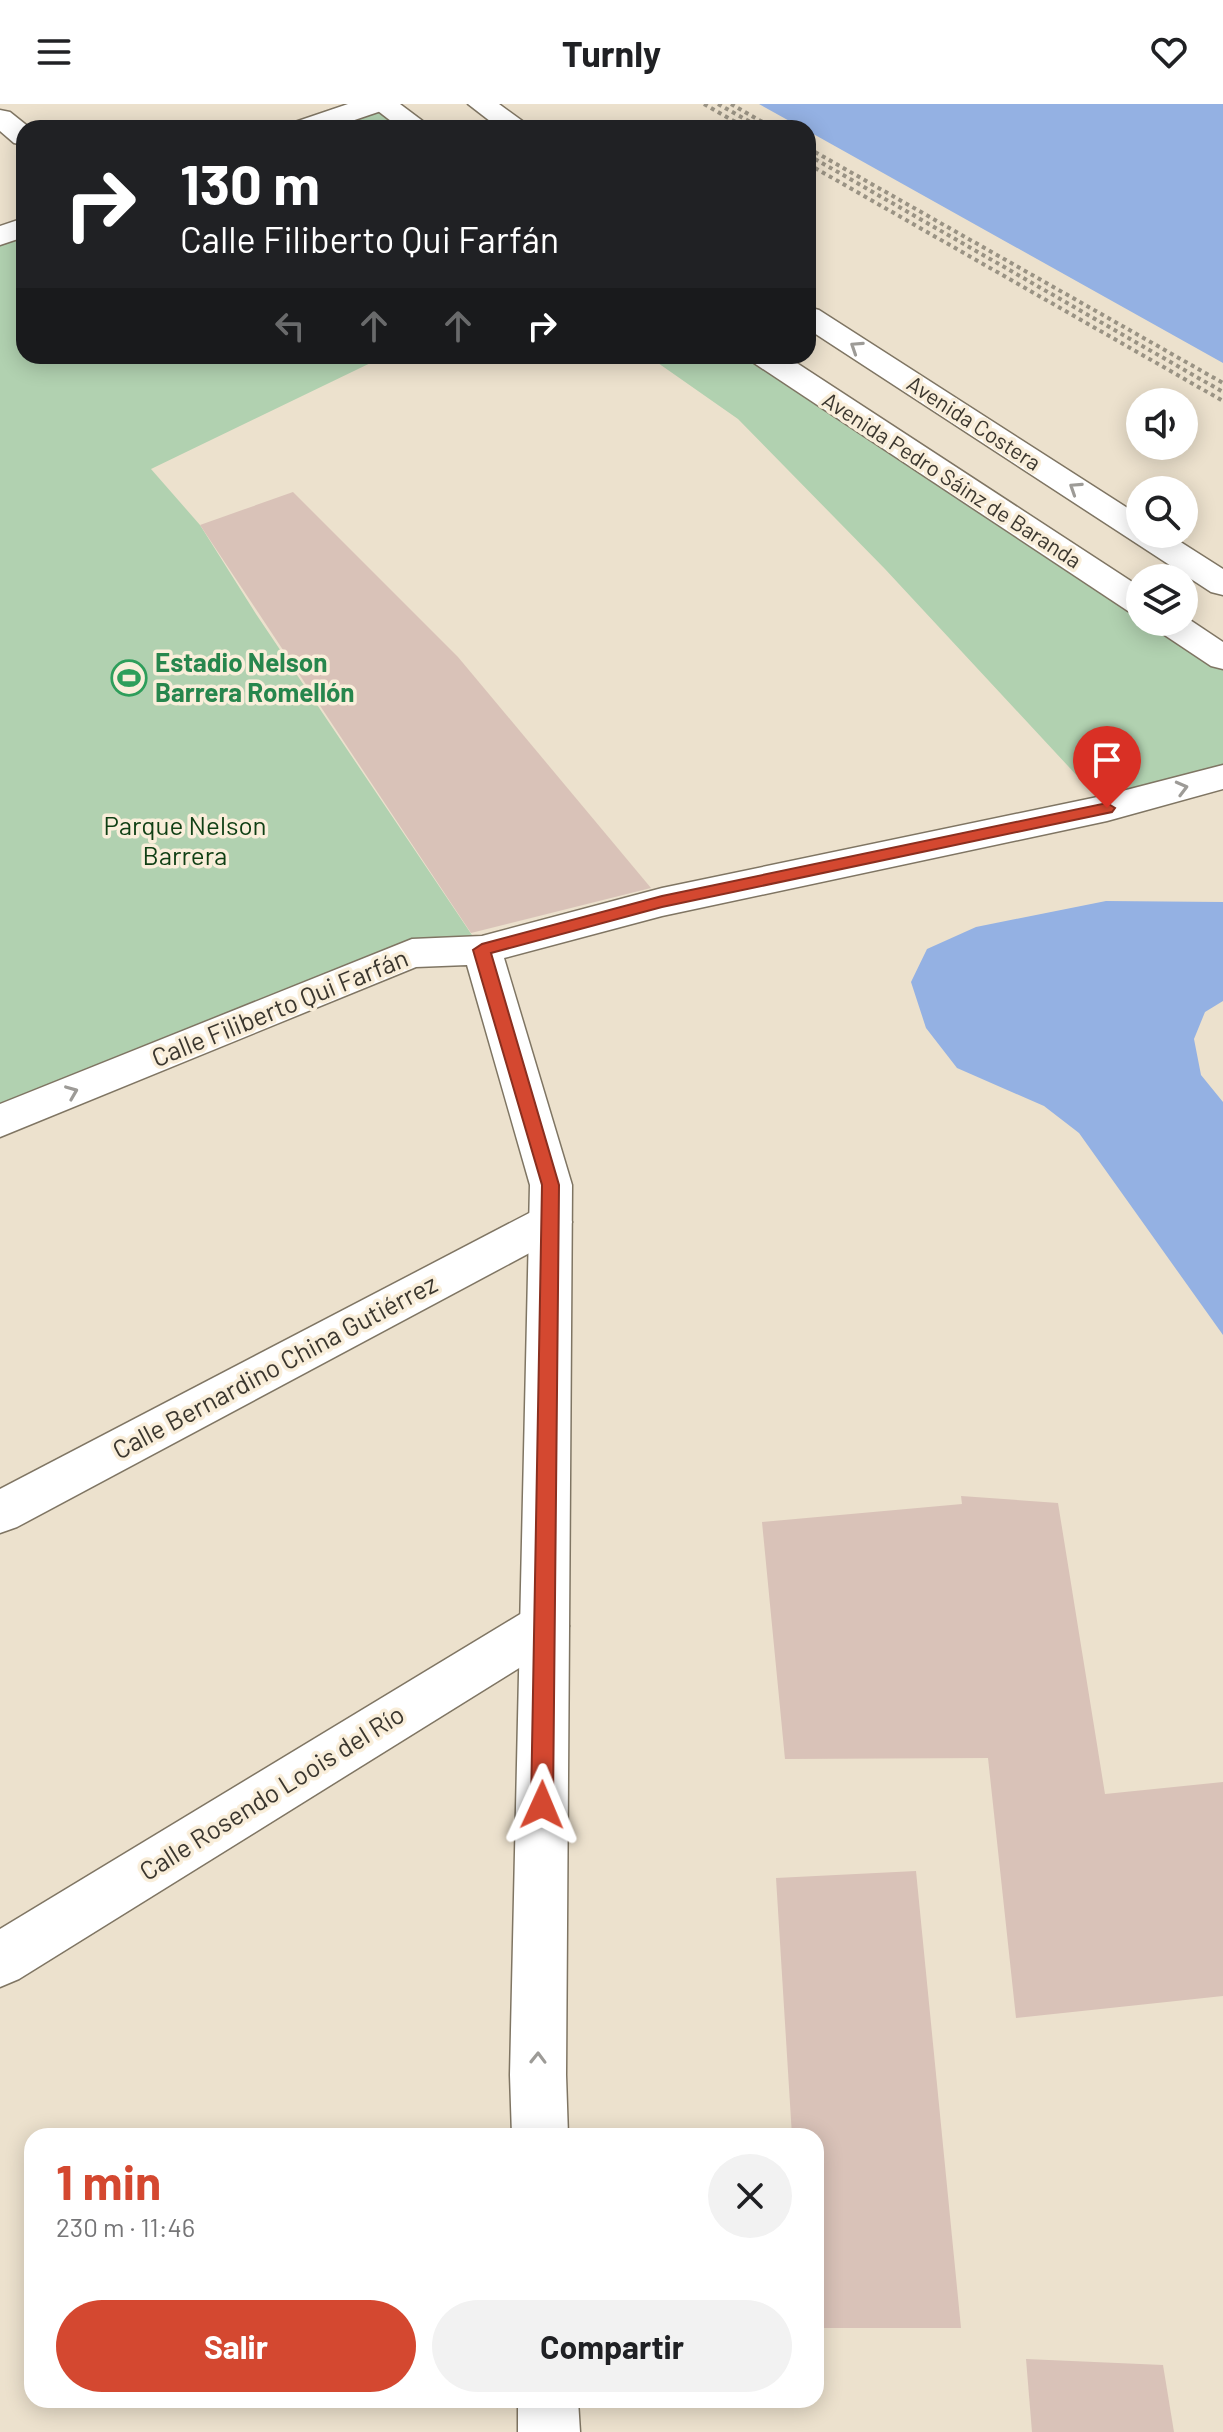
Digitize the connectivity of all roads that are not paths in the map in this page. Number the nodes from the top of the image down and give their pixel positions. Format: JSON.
{"nodes":[{"id":1,"x":374,"y":104,"type":"edge"},
{"id":2,"x":382,"y":104,"type":"edge"},
{"id":3,"x":481,"y":104,"type":"edge"},
{"id":4,"x":0,"y":118,"type":"edge"},
{"id":5,"x":328,"y":120,"type":"edge"},
{"id":6,"x":406,"y":120,"type":"edge"},
{"id":7,"x":506,"y":120,"type":"edge"},
{"id":8,"x":16,"y":131,"type":"edge"},
{"id":9,"x":816,"y":321,"type":"edge"},
{"id":10,"x":777,"y":364,"type":"edge"},
{"id":11,"x":1126,"y":522,"type":"edge"},
{"id":12,"x":1167,"y":548,"type":"edge"},
{"id":13,"x":1223,"y":584,"type":"edge"},
{"id":14,"x":1126,"y":594,"type":"edge"},
{"id":15,"x":1190,"y":636,"type":"edge"},
{"id":16,"x":1223,"y":658,"type":"edge"},
{"id":17,"x":1223,"y":777,"type":"edge"},
{"id":18,"x":482,"y":950,"type":"junction"},
{"id":19,"x":0,"y":1121,"type":"edge"},
{"id":20,"x":550,"y":1222,"type":"junction"},
{"id":21,"x":0,"y":1512,"type":"edge"},
{"id":22,"x":544,"y":1626,"type":"junction"},
{"id":23,"x":0,"y":1960,"type":"edge"},
{"id":24,"x":540,"y":2128,"type":"edge"},
{"id":25,"x":548,"y":2408,"type":"edge"},
{"id":26,"x":549,"y":2432,"type":"edge"}],
"edges":[{"from":1,"to":5,"type":"street"},
{"from":2,"to":6,"type":"street"},
{"from":3,"to":7,"type":"street"},
{"from":4,"to":8,"type":"street"},
{"from":11,"to":9,"type":"street","name":"Avenida Costera","one_way":true},
{"from":10,"to":14,"type":"street","name":"Avenida Pedro Sáinz de Baranda"},
{"from":12,"to":13,"type":"street"},
{"from":15,"to":16,"type":"street"},
{"from":18,"to":17,"type":"street","name":"Calle Filiberto Qui Farfán","one_way":true},
{"from":19,"to":18,"type":"street","name":"Calle Filiberto Qui Farfán","one_way":true},
{"from":18,"to":20,"type":"street"},
{"from":20,"to":21,"type":"street","name":"Calle Bernardino China Gutiérrez"},
{"from":20,"to":22,"type":"street"},
{"from":22,"to":23,"type":"street","name":"Calle Rosendo Loois del Río"},
{"from":24,"to":22,"type":"street","one_way":true},
{"from":25,"to":26,"type":"street"}]}
